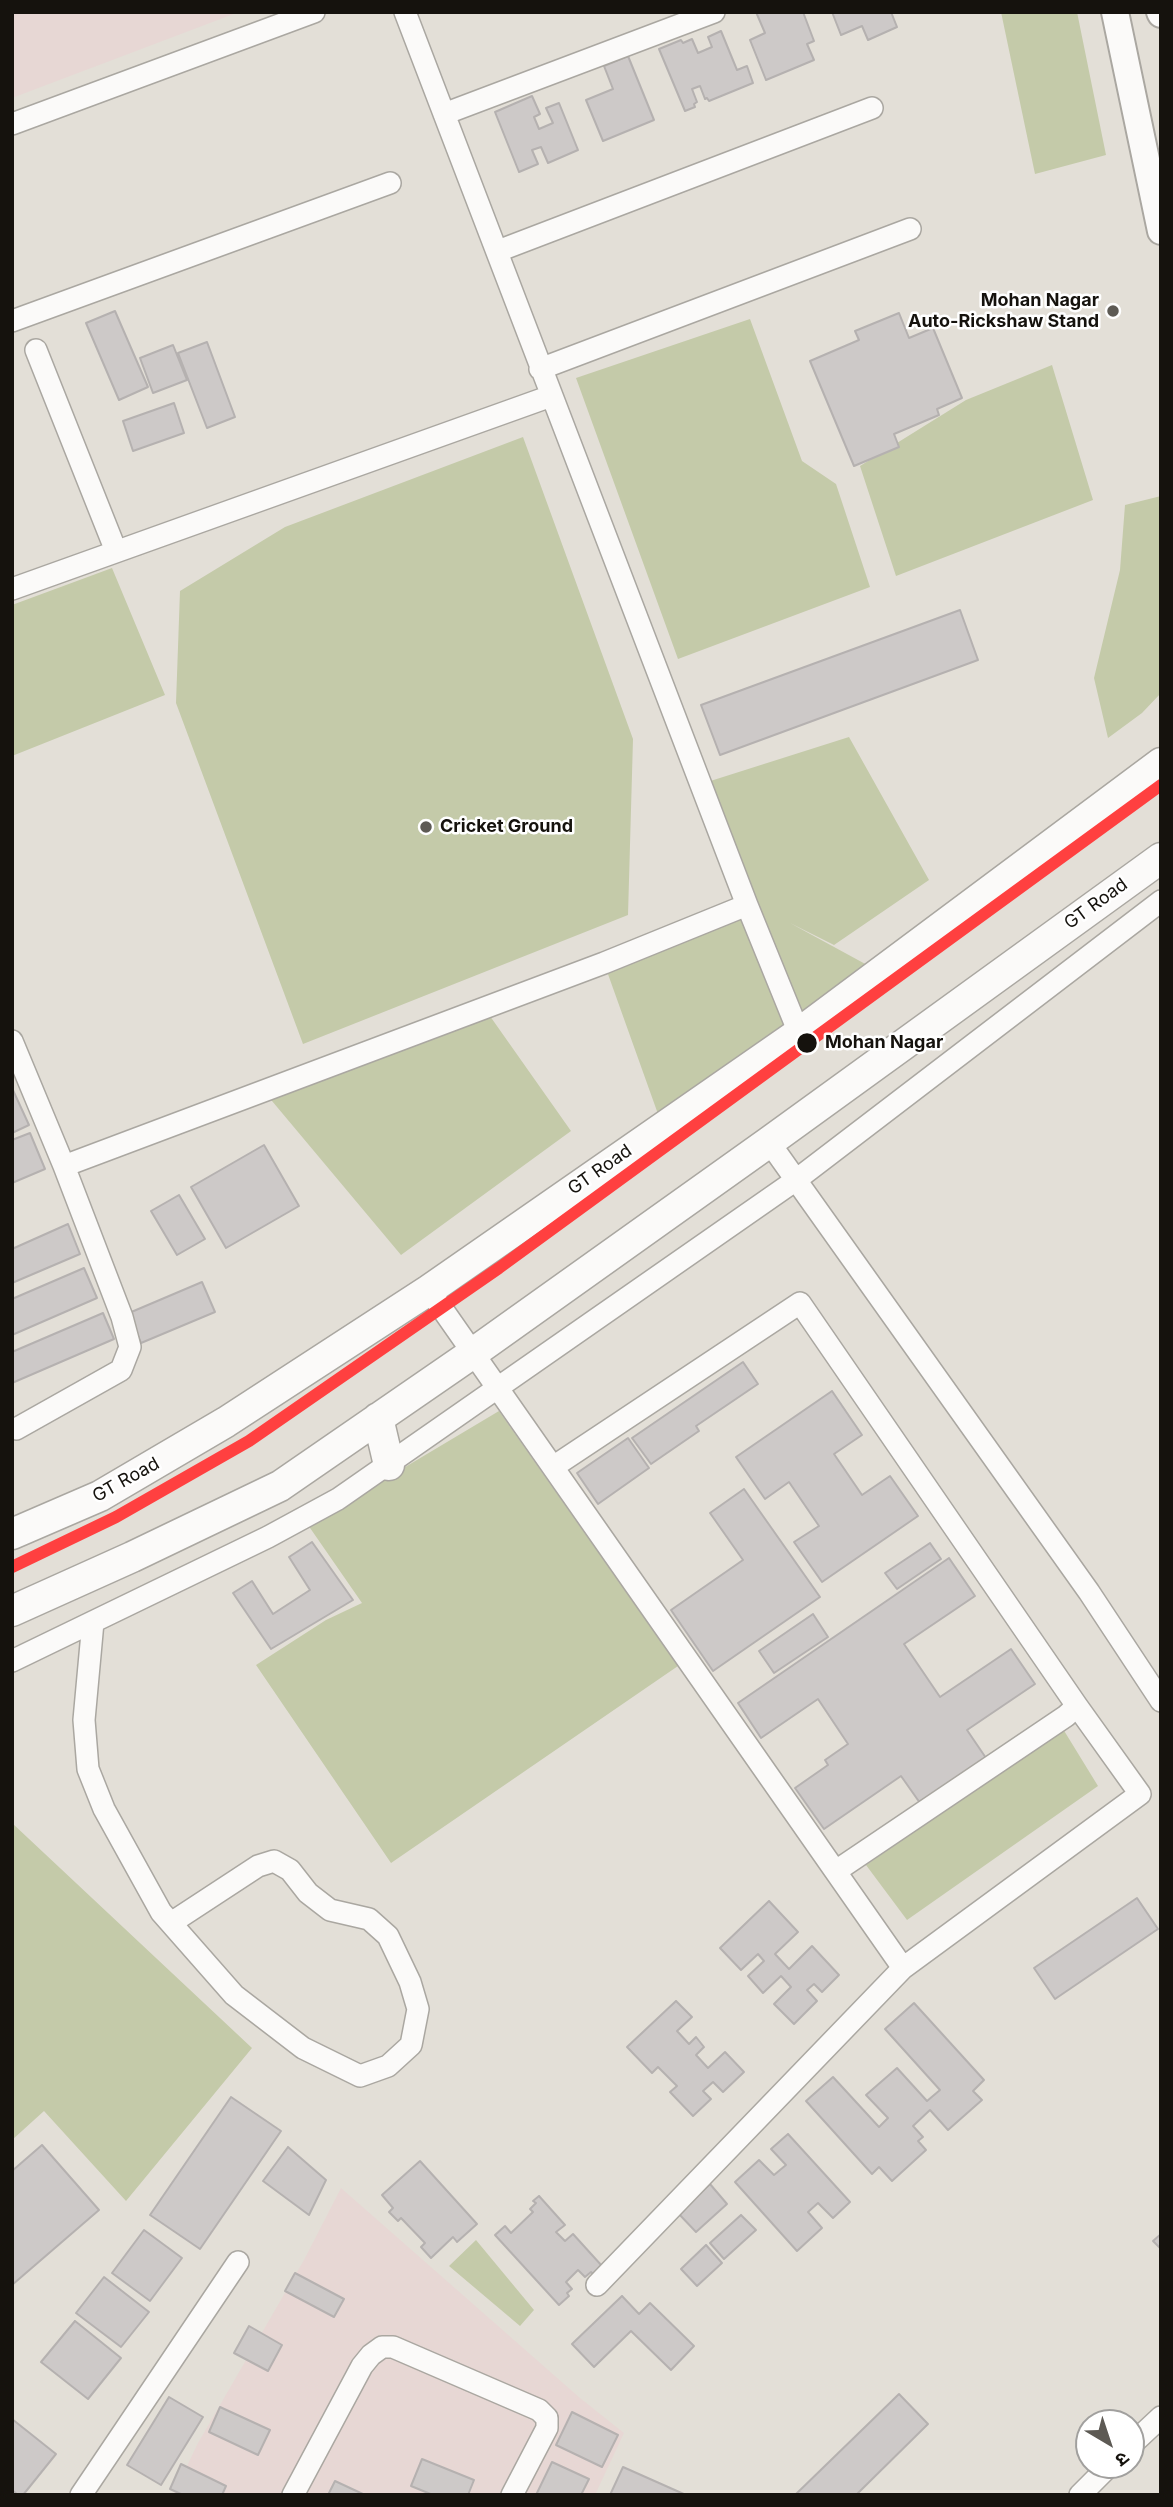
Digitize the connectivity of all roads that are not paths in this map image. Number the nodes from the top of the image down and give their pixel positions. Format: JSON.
{"nodes":[{"id":1,"x":314,"y":12,"type":"edge"},
{"id":2,"x":405,"y":12,"type":"edge"},
{"id":3,"x":714,"y":12,"type":"edge"},
{"id":4,"x":1115,"y":12,"type":"edge"},
{"id":5,"x":872,"y":108,"type":"dead end"},
{"id":6,"x":444,"y":114,"type":"junction"},
{"id":7,"x":12,"y":124,"type":"edge"},
{"id":8,"x":390,"y":183,"type":"dead end"},
{"id":9,"x":910,"y":229,"type":"dead end"},
{"id":10,"x":1161,"y":231,"type":"edge"},
{"id":11,"x":498,"y":251,"type":"junction"},
{"id":12,"x":12,"y":321,"type":"edge"},
{"id":13,"x":36,"y":350,"type":"dead end"},
{"id":14,"x":540,"y":369,"type":"junction"},
{"id":15,"x":551,"y":396,"type":"junction"},
{"id":16,"x":116,"y":551,"type":"junction"},
{"id":17,"x":12,"y":589,"type":"edge"},
{"id":18,"x":1161,"y":763,"type":"edge"},
{"id":19,"x":1161,"y":858,"type":"edge"},
{"id":20,"x":1161,"y":901,"type":"edge"},
{"id":21,"x":747,"y":905,"type":"junction"},
{"id":22,"x":1067,"y":926,"type":"junction"},
{"id":23,"x":1089,"y":956,"type":"junction"},
{"id":24,"x":799,"y":1034,"type":"junction"},
{"id":25,"x":12,"y":1041,"type":"edge"},
{"id":26,"x":769,"y":1142,"type":"junction"},
{"id":27,"x":64,"y":1166,"type":"junction"},
{"id":28,"x":796,"y":1180,"type":"junction"},
{"id":29,"x":429,"y":1290,"type":"junction"},
{"id":30,"x":473,"y":1353,"type":"junction"},
{"id":31,"x":498,"y":1390,"type":"junction"},
{"id":32,"x":378,"y":1418,"type":"junction"},
{"id":33,"x":16,"y":1429,"type":"dead end"},
{"id":34,"x":389,"y":1465,"type":"junction"},
{"id":35,"x":553,"y":1467,"type":"junction"},
{"id":36,"x":12,"y":1534,"type":"edge"},
{"id":37,"x":12,"y":1611,"type":"edge"},
{"id":38,"x":93,"y":1622,"type":"junction"},
{"id":39,"x":12,"y":1661,"type":"edge"},
{"id":40,"x":1161,"y":1701,"type":"edge"},
{"id":41,"x":1077,"y":1706,"type":"junction"},
{"id":42,"x":836,"y":1871,"type":"junction"},
{"id":43,"x":171,"y":1923,"type":"junction"},
{"id":44,"x":903,"y":1968,"type":"junction"},
{"id":45,"x":238,"y":2262,"type":"dead end"},
{"id":46,"x":597,"y":2285,"type":"dead end"},
{"id":47,"x":1161,"y":2417,"type":"edge"},
{"id":48,"x":1145,"y":2432,"type":"edge"},
{"id":49,"x":1096,"y":2479,"type":"edge"},
{"id":50,"x":81,"y":2495,"type":"edge"},
{"id":51,"x":293,"y":2495,"type":"edge"},
{"id":52,"x":512,"y":2495,"type":"edge"},
{"id":53,"x":1080,"y":2495,"type":"edge"}],
"edges":[{"from":1,"to":7,"type":"street"},
{"from":2,"to":6,"type":"street"},
{"from":3,"to":6,"type":"street"},
{"from":4,"to":10,"type":"main road"},
{"from":5,"to":11,"type":"street"},
{"from":6,"to":11,"type":"street"},
{"from":8,"to":12,"type":"street"},
{"from":9,"to":14,"type":"street"},
{"from":11,"to":14,"type":"street"},
{"from":13,"to":16,"type":"street"},
{"from":14,"to":15,"type":"street"},
{"from":15,"to":16,"type":"street"},
{"from":15,"to":21,"type":"street"},
{"from":16,"to":17,"type":"street"},
{"from":18,"to":24,"type":"highway","name":"GT Road"},
{"from":19,"to":22,"type":"highway","name":"GT Road"},
{"from":20,"to":23,"type":"street"},
{"from":21,"to":24,"type":"street"},
{"from":21,"to":27,"type":"street"},
{"from":22,"to":23,"type":"street"},
{"from":22,"to":26,"type":"highway","name":"GT Road"},
{"from":23,"to":28,"type":"street"},
{"from":24,"to":29,"type":"highway","name":"GT Road"},
{"from":25,"to":27,"type":"street"},
{"from":26,"to":28,"type":"street"},
{"from":26,"to":30,"type":"highway","name":"GT Road"},
{"from":27,"to":33,"type":"street"},
{"from":28,"to":31,"type":"street"},
{"from":28,"to":40,"type":"street"},
{"from":29,"to":30,"type":"street"},
{"from":29,"to":36,"type":"highway","name":"GT Road"},
{"from":30,"to":31,"type":"street"},
{"from":30,"to":32,"type":"highway","name":"GT Road"},
{"from":31,"to":34,"type":"street"},
{"from":31,"to":35,"type":"street"},
{"from":32,"to":34,"type":"highway"},
{"from":32,"to":37,"type":"highway","name":"GT Road"},
{"from":34,"to":38,"type":"street"},
{"from":35,"to":41,"type":"street"},
{"from":35,"to":42,"type":"street"},
{"from":38,"to":39,"type":"street"},
{"from":38,"to":43,"type":"street"},
{"from":41,"to":42,"type":"street"},
{"from":41,"to":44,"type":"street"},
{"from":42,"to":44,"type":"street"},
{"from":43,"to":43,"type":"street"},
{"from":44,"to":46,"type":"street"},
{"from":45,"to":50,"type":"street"},
{"from":47,"to":48,"type":"street"},
{"from":49,"to":53,"type":"street"},
{"from":51,"to":52,"type":"street"}]}
